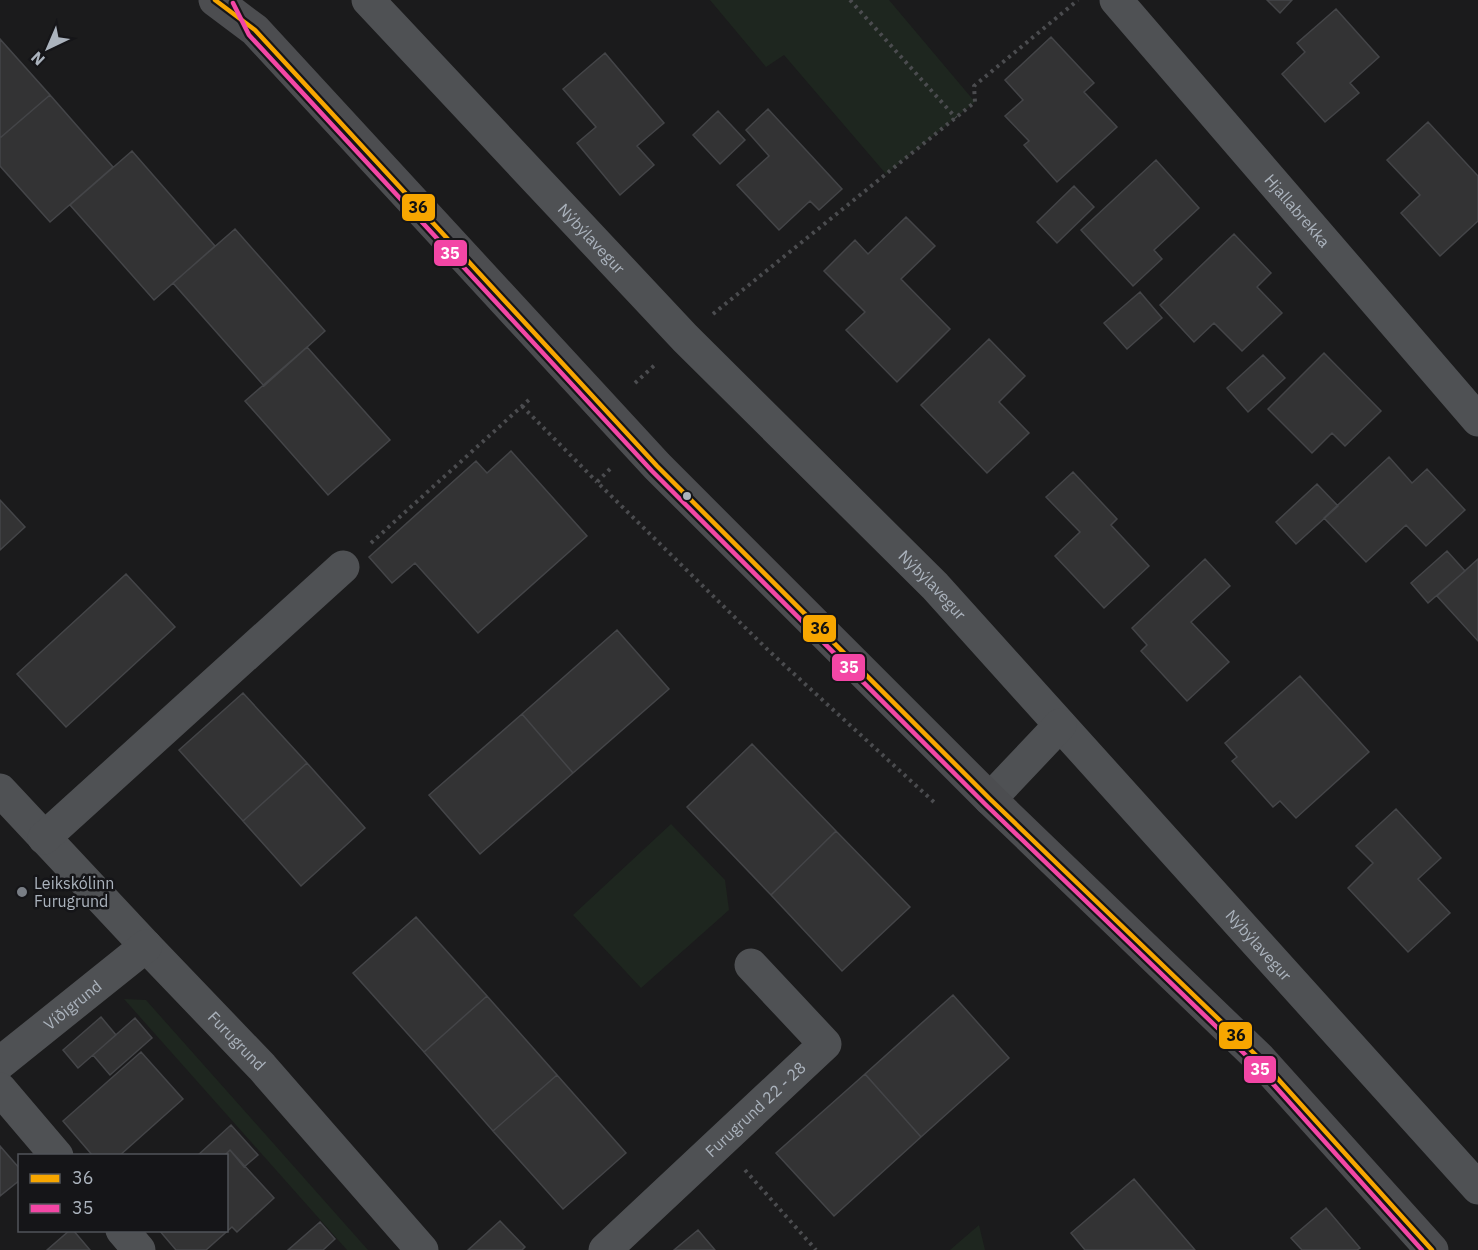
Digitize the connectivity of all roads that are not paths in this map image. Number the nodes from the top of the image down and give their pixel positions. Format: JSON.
{"nodes":[{"id":1,"x":215,"y":0,"type":"edge"},
{"id":2,"x":240,"y":0,"type":"edge"},
{"id":3,"x":368,"y":0,"type":"edge"},
{"id":4,"x":1116,"y":0,"type":"edge"},
{"id":5,"x":255,"y":30,"type":"junction"},
{"id":6,"x":1478,"y":420,"type":"edge"},
{"id":7,"x":343,"y":567,"type":"road end"},
{"id":8,"x":1060,"y":725,"type":"junction"},
{"id":9,"x":0,"y":790,"type":"edge"},
{"id":10,"x":990,"y":799,"type":"junction"},
{"id":11,"x":44,"y":838,"type":"junction"},
{"id":12,"x":146,"y":946,"type":"junction"},
{"id":13,"x":751,"y":965,"type":"dead end"},
{"id":14,"x":0,"y":1063,"type":"edge"},
{"id":15,"x":0,"y":1089,"type":"edge"},
{"id":16,"x":56,"y":1154,"type":"edge"},
{"id":17,"x":1478,"y":1188,"type":"edge"},
{"id":18,"x":124,"y":1232,"type":"edge"},
{"id":19,"x":139,"y":1250,"type":"edge"},
{"id":20,"x":422,"y":1250,"type":"edge"},
{"id":21,"x":605,"y":1250,"type":"edge"},
{"id":22,"x":1432,"y":1250,"type":"edge"}],
"edges":[{"from":1,"to":5,"type":"main road"},
{"from":2,"to":5,"type":"main road"},
{"from":3,"to":8,"type":"street","name":"Nýbýlavegur"},
{"from":4,"to":6,"type":"street","name":"Hjallabrekka"},
{"from":5,"to":10,"type":"main road"},
{"from":7,"to":11,"type":"street"},
{"from":8,"to":10,"type":"street"},
{"from":8,"to":17,"type":"street","name":"Nýbýlavegur"},
{"from":9,"to":11,"type":"street","name":"Furugrund"},
{"from":10,"to":22,"type":"main road"},
{"from":11,"to":12,"type":"street","name":"Furugrund"},
{"from":12,"to":14,"type":"street","name":"Víðigrund"},
{"from":12,"to":20,"type":"street","name":"Furugrund"},
{"from":13,"to":21,"type":"street","name":"Furugrund 22 - 28"},
{"from":15,"to":16,"type":"street"},
{"from":18,"to":19,"type":"street"}]}
